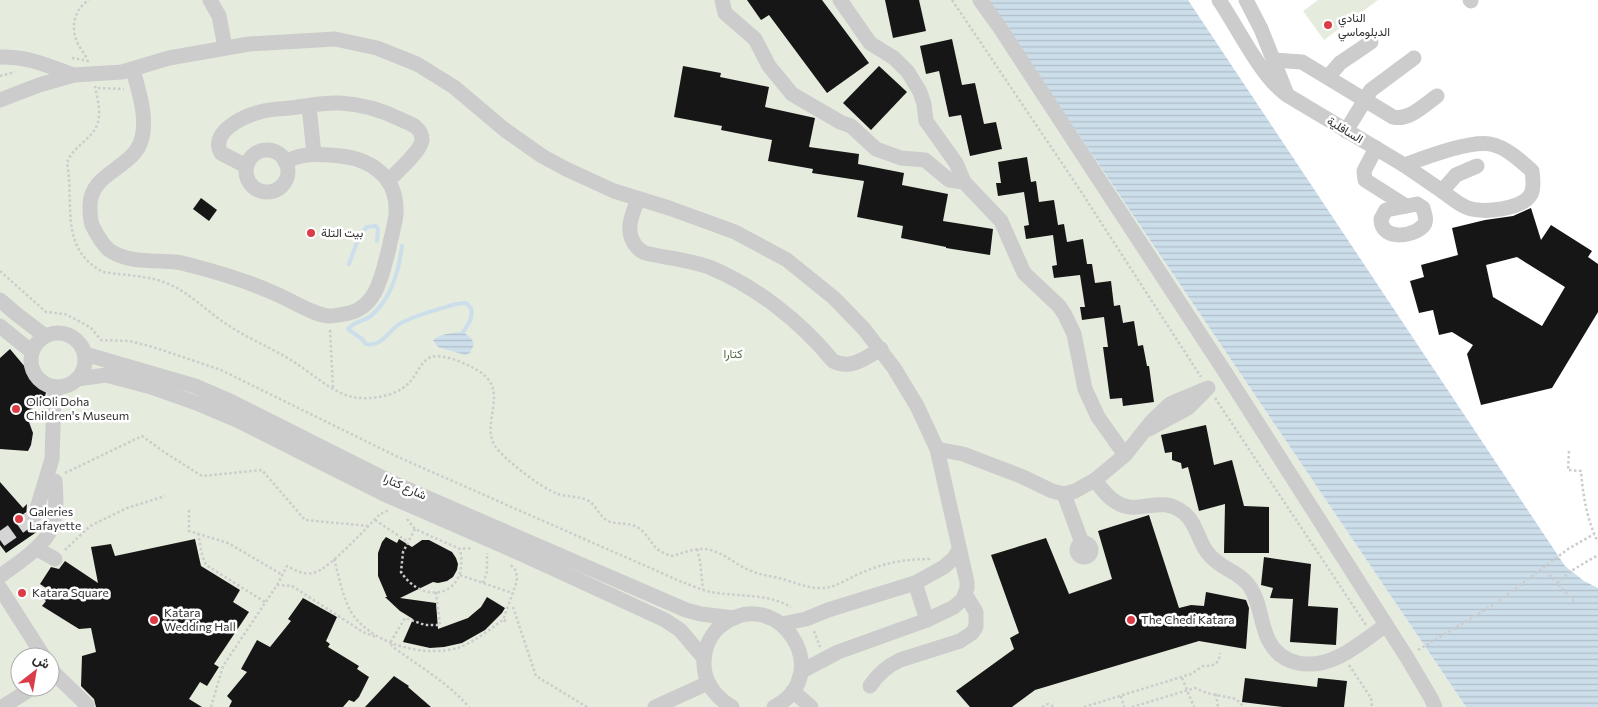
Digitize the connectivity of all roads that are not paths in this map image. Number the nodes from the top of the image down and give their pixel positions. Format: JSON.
{"nodes":[{"id":1,"x":210,"y":0,"type":"edge"},
{"id":2,"x":722,"y":0,"type":"edge"},
{"id":3,"x":840,"y":0,"type":"edge"},
{"id":4,"x":980,"y":0,"type":"edge"},
{"id":5,"x":1219,"y":0,"type":"edge"},
{"id":6,"x":1246,"y":0,"type":"edge"},
{"id":7,"x":1255,"y":15,"type":"junction"},
{"id":8,"x":1235,"y":24,"type":"junction"},
{"id":9,"x":1371,"y":42,"type":"dead end"},
{"id":10,"x":225,"y":47,"type":"junction"},
{"id":11,"x":0,"y":57,"type":"edge"},
{"id":12,"x":1414,"y":58,"type":"dead end"},
{"id":13,"x":1274,"y":60,"type":"junction"},
{"id":14,"x":133,"y":70,"type":"junction"},
{"id":15,"x":74,"y":75,"type":"junction"},
{"id":16,"x":1328,"y":77,"type":"junction"},
{"id":17,"x":1287,"y":95,"type":"junction"},
{"id":18,"x":1437,"y":96,"type":"dead end"},
{"id":19,"x":1364,"y":99,"type":"junction"},
{"id":20,"x":0,"y":100,"type":"edge"},
{"id":21,"x":309,"y":106,"type":"junction"},
{"id":22,"x":1346,"y":131,"type":"junction"},
{"id":23,"x":1376,"y":148,"type":"junction"},
{"id":24,"x":314,"y":154,"type":"junction"},
{"id":25,"x":285,"y":162,"type":"junction"},
{"id":26,"x":1404,"y":165,"type":"junction"},
{"id":27,"x":246,"y":166,"type":"junction"},
{"id":28,"x":1477,"y":166,"type":"dead end"},
{"id":29,"x":388,"y":181,"type":"junction"},
{"id":30,"x":964,"y":182,"type":"junction"},
{"id":31,"x":1442,"y":191,"type":"junction"},
{"id":32,"x":638,"y":199,"type":"junction"},
{"id":33,"x":1406,"y":206,"type":"dead end"},
{"id":34,"x":0,"y":300,"type":"edge"},
{"id":35,"x":0,"y":326,"type":"edge"},
{"id":36,"x":45,"y":336,"type":"junction"},
{"id":37,"x":82,"y":347,"type":"junction"},
{"id":38,"x":881,"y":349,"type":"junction"},
{"id":39,"x":32,"y":352,"type":"junction"},
{"id":40,"x":1225,"y":372,"type":"junction"},
{"id":41,"x":77,"y":379,"type":"junction"},
{"id":42,"x":58,"y":387,"type":"junction"},
{"id":43,"x":937,"y":449,"type":"junction"},
{"id":44,"x":1126,"y":455,"type":"junction"},
{"id":45,"x":1096,"y":480,"type":"junction"},
{"id":46,"x":56,"y":481,"type":"road end"},
{"id":47,"x":1064,"y":494,"type":"junction"},
{"id":48,"x":35,"y":515,"type":"tunnel mouth"},
{"id":49,"x":1082,"y":543,"type":"dead end"},
{"id":50,"x":37,"y":549,"type":"junction"},
{"id":51,"x":957,"y":554,"type":"junction"},
{"id":52,"x":55,"y":559,"type":"road end"},
{"id":53,"x":0,"y":576,"type":"edge"},
{"id":54,"x":915,"y":583,"type":"junction"},
{"id":55,"x":0,"y":588,"type":"edge"},
{"id":56,"x":965,"y":594,"type":"junction"},
{"id":57,"x":734,"y":618,"type":"junction"},
{"id":58,"x":927,"y":620,"type":"junction"},
{"id":59,"x":782,"y":624,"type":"junction"},
{"id":60,"x":1386,"y":625,"type":"junction"},
{"id":61,"x":38,"y":647,"type":"edge"},
{"id":62,"x":704,"y":658,"type":"junction"},
{"id":63,"x":60,"y":680,"type":"edge"},
{"id":64,"x":708,"y":683,"type":"junction"},
{"id":65,"x":796,"y":685,"type":"junction"},
{"id":66,"x":870,"y":686,"type":"dead end"},
{"id":67,"x":20,"y":702,"type":"edge"},
{"id":68,"x":87,"y":705,"type":"dead end"},
{"id":69,"x":2,"y":707,"type":"edge"},
{"id":70,"x":656,"y":707,"type":"edge"},
{"id":71,"x":732,"y":707,"type":"edge"},
{"id":72,"x":774,"y":707,"type":"edge"},
{"id":73,"x":811,"y":707,"type":"edge"},
{"id":74,"x":1435,"y":707,"type":"edge"}],
"edges":[{"from":1,"to":10,"type":"street"},
{"from":2,"to":30,"type":"street"},
{"from":3,"to":30,"type":"street"},
{"from":4,"to":40,"type":"street"},
{"from":5,"to":8,"type":"street","name":"السافلية"},
{"from":6,"to":7,"type":"street"},
{"from":7,"to":8,"type":"street"},
{"from":7,"to":13,"type":"street"},
{"from":8,"to":17,"type":"street","name":"السافلية"},
{"from":9,"to":16,"type":"street"},
{"from":10,"to":14,"type":"street"},
{"from":10,"to":32,"type":"street"},
{"from":11,"to":15,"type":"street"},
{"from":12,"to":19,"type":"street"},
{"from":13,"to":16,"type":"street"},
{"from":13,"to":17,"type":"street"},
{"from":14,"to":15,"type":"street"},
{"from":14,"to":29,"type":"street"},
{"from":15,"to":20,"type":"street"},
{"from":16,"to":19,"type":"street"},
{"from":17,"to":22,"type":"street","name":"السافلية"},
{"from":18,"to":19,"type":"street"},
{"from":19,"to":22,"type":"street"},
{"from":21,"to":24,"type":"street"},
{"from":21,"to":27,"type":"street"},
{"from":21,"to":29,"type":"street"},
{"from":22,"to":23,"type":"street","name":"السافلية"},
{"from":23,"to":26,"type":"street","name":"السافلية"},
{"from":23,"to":33,"type":"street"},
{"from":24,"to":25,"type":"street"},
{"from":24,"to":29,"type":"street"},
{"from":25,"to":27,"type":"street"},
{"from":25,"to":27,"type":"street"},
{"from":26,"to":31,"type":"street","name":"السافلية"},
{"from":26,"to":31,"type":"street","name":"السافلية"},
{"from":28,"to":31,"type":"street"},
{"from":30,"to":44,"type":"street"},
{"from":32,"to":38,"type":"street"},
{"from":32,"to":38,"type":"street"},
{"from":34,"to":36,"type":"street"},
{"from":35,"to":39,"type":"street"},
{"from":36,"to":37,"type":"street"},
{"from":36,"to":39,"type":"street"},
{"from":37,"to":41,"type":"street"},
{"from":37,"to":57,"type":"street","name":"شارع كتارا"},
{"from":38,"to":43,"type":"street"},
{"from":39,"to":42,"type":"street"},
{"from":40,"to":44,"type":"street"},
{"from":40,"to":60,"type":"street"},
{"from":41,"to":42,"type":"street"},
{"from":41,"to":62,"type":"street","name":"شارع كتارا"},
{"from":42,"to":48,"type":"street"},
{"from":43,"to":47,"type":"street"},
{"from":43,"to":51,"type":"street"},
{"from":44,"to":45,"type":"street"},
{"from":45,"to":47,"type":"street"},
{"from":45,"to":60,"type":"street"},
{"from":46,"to":50,"type":"street"},
{"from":47,"to":49,"type":"street"},
{"from":50,"to":52,"type":"street"},
{"from":50,"to":53,"type":"street"},
{"from":51,"to":54,"type":"street"},
{"from":51,"to":56,"type":"street"},
{"from":54,"to":58,"type":"street"},
{"from":54,"to":59,"type":"street"},
{"from":55,"to":61,"type":"street"},
{"from":56,"to":58,"type":"street"},
{"from":56,"to":66,"type":"street"},
{"from":57,"to":59,"type":"street","name":"شارع كتارا"},
{"from":57,"to":62,"type":"street"},
{"from":58,"to":65,"type":"street"},
{"from":59,"to":65,"type":"street"},
{"from":60,"to":74,"type":"street"},
{"from":62,"to":64,"type":"street"},
{"from":63,"to":68,"type":"street"},
{"from":64,"to":70,"type":"street"},
{"from":64,"to":71,"type":"street"},
{"from":65,"to":72,"type":"street"},
{"from":65,"to":73,"type":"street"},
{"from":67,"to":69,"type":"street"}]}
